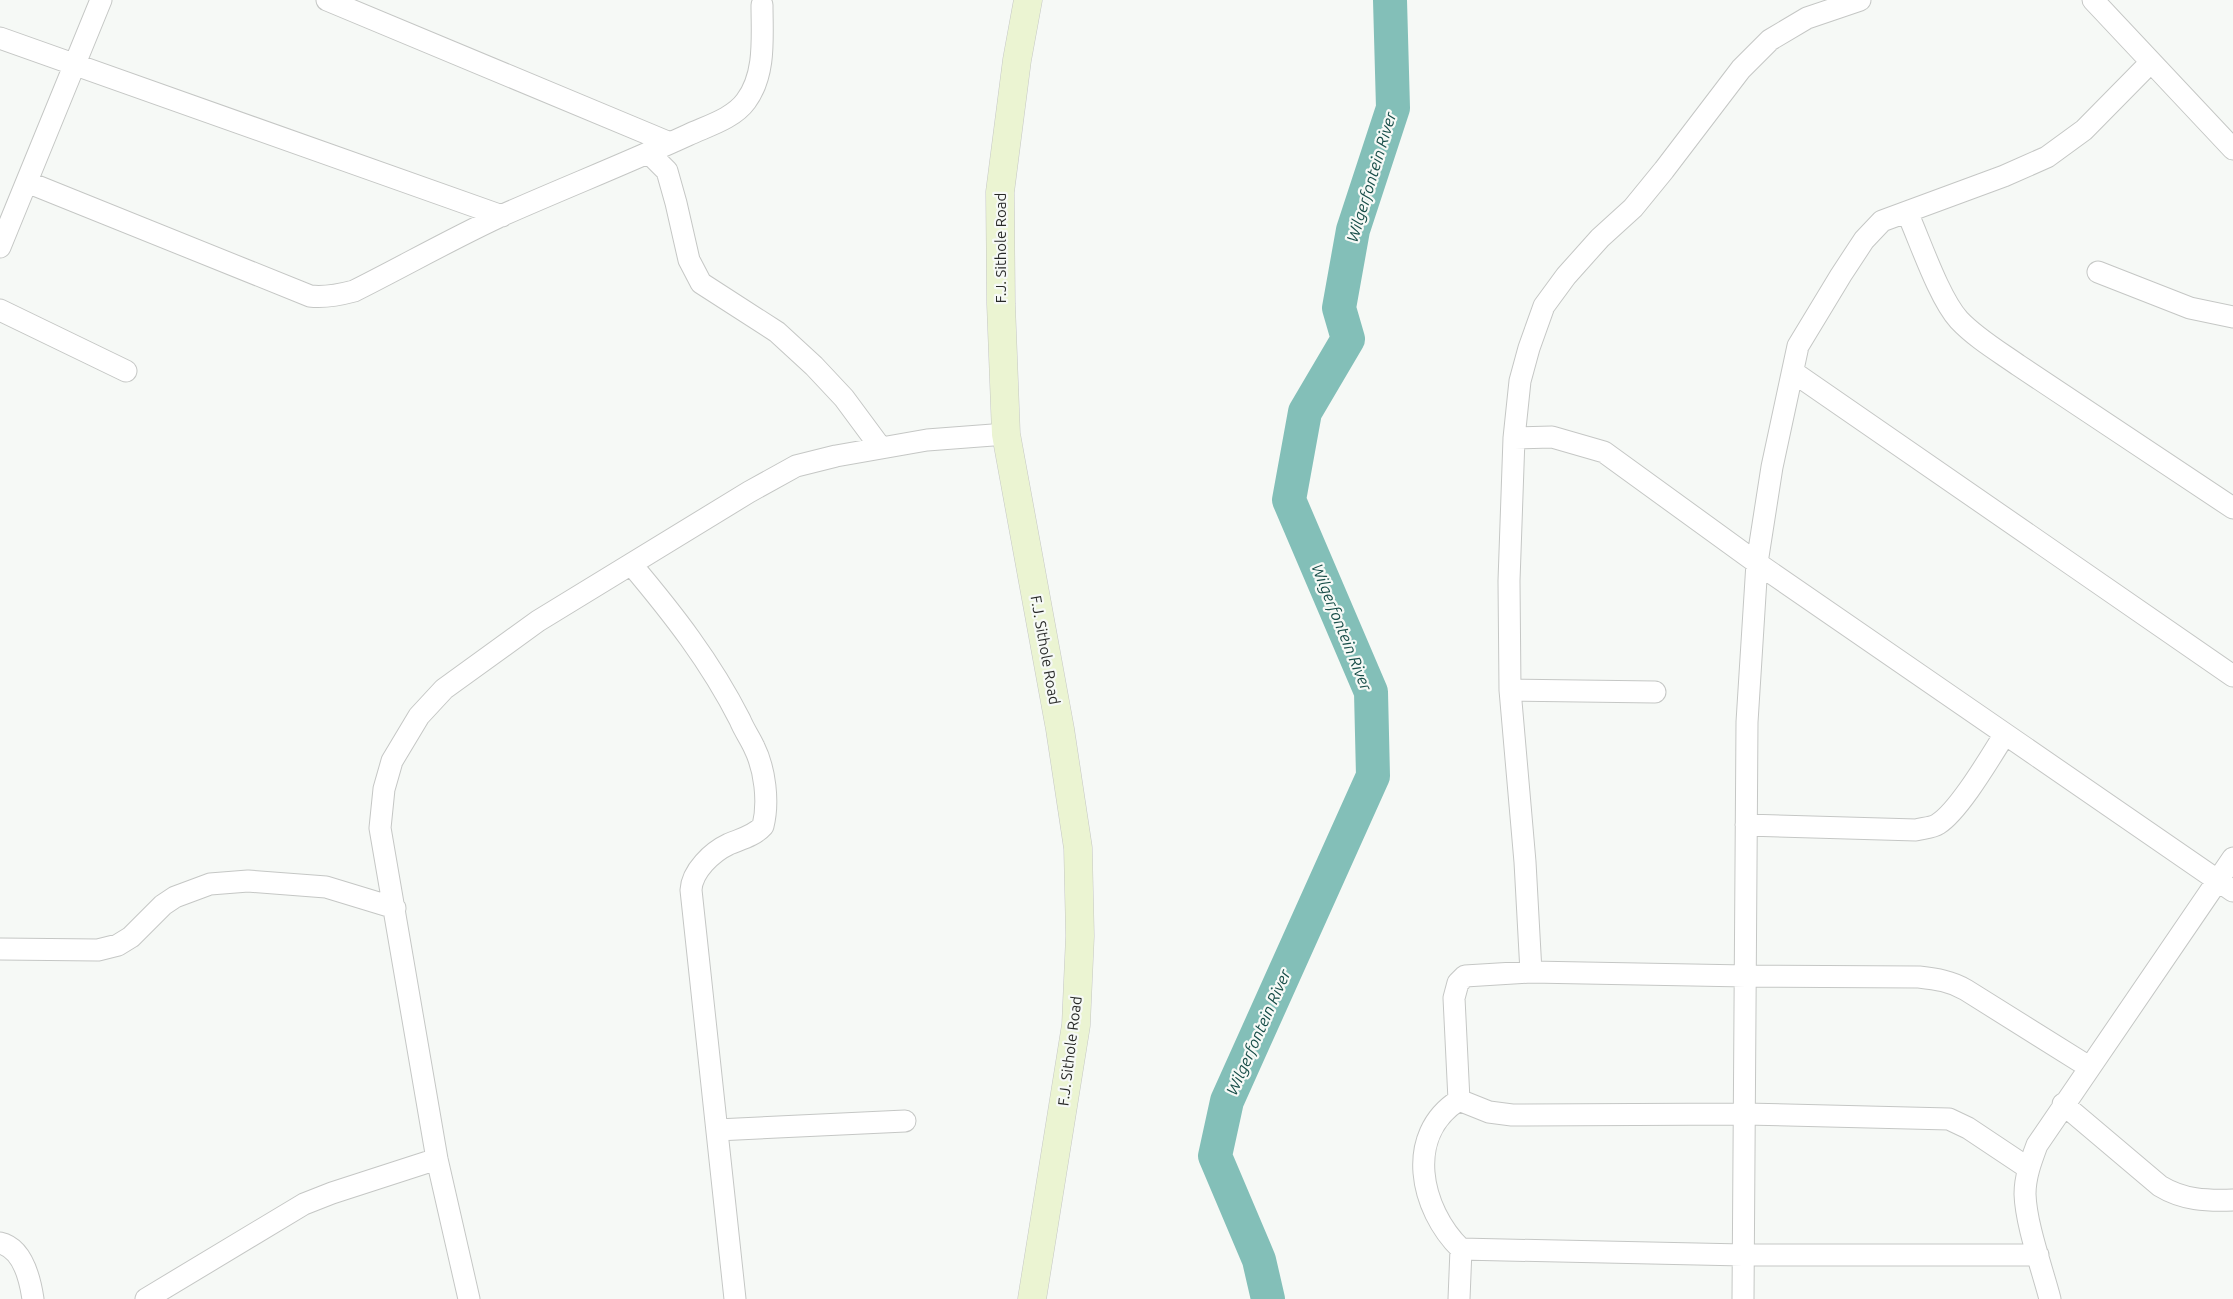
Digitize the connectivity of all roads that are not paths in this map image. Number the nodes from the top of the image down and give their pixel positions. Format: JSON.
{"nodes":[{"id":1,"x":101,"y":0,"type":"edge"},
{"id":2,"x":327,"y":0,"type":"edge"},
{"id":3,"x":1028,"y":0,"type":"edge"},
{"id":4,"x":1860,"y":0,"type":"edge"},
{"id":5,"x":2093,"y":0,"type":"edge"},
{"id":6,"x":760,"y":2,"type":"edge"},
{"id":7,"x":0,"y":38,"type":"edge"},
{"id":8,"x":2151,"y":62,"type":"junction"},
{"id":9,"x":75,"y":64,"type":"junction"},
{"id":10,"x":670,"y":143,"type":"junction"},
{"id":11,"x":2233,"y":149,"type":"edge"},
{"id":12,"x":649,"y":153,"type":"junction"},
{"id":13,"x":27,"y":182,"type":"junction"},
{"id":14,"x":1907,"y":212,"type":"junction"},
{"id":15,"x":502,"y":216,"type":"junction"},
{"id":16,"x":0,"y":247,"type":"edge"},
{"id":17,"x":2098,"y":272,"type":"dead end"},
{"id":18,"x":0,"y":310,"type":"edge"},
{"id":19,"x":2233,"y":317,"type":"edge"},
{"id":20,"x":126,"y":371,"type":"dead end"},
{"id":21,"x":1793,"y":372,"type":"junction"},
{"id":22,"x":1006,"y":434,"type":"junction"},
{"id":23,"x":1514,"y":438,"type":"junction"},
{"id":24,"x":880,"y":448,"type":"junction"},
{"id":25,"x":2233,"y":508,"type":"edge"},
{"id":26,"x":631,"y":564,"type":"junction"},
{"id":27,"x":1757,"y":564,"type":"junction"},
{"id":28,"x":2233,"y":676,"type":"edge"},
{"id":29,"x":1510,"y":690,"type":"junction"},
{"id":30,"x":1655,"y":692,"type":"dead end"},
{"id":31,"x":2006,"y":734,"type":"junction"},
{"id":32,"x":1746,"y":825,"type":"junction"},
{"id":33,"x":2233,"y":858,"type":"edge"},
{"id":34,"x":2226,"y":886,"type":"edge"},
{"id":35,"x":395,"y":908,"type":"junction"},
{"id":36,"x":0,"y":949,"type":"edge"},
{"id":37,"x":1531,"y":972,"type":"junction"},
{"id":38,"x":1746,"y":976,"type":"junction"},
{"id":39,"x":2088,"y":1067,"type":"junction"},
{"id":40,"x":1459,"y":1100,"type":"junction"},
{"id":41,"x":2063,"y":1104,"type":"junction"},
{"id":42,"x":1745,"y":1114,"type":"junction"},
{"id":43,"x":905,"y":1121,"type":"dead end"},
{"id":44,"x":717,"y":1130,"type":"junction"},
{"id":45,"x":437,"y":1159,"type":"junction"},
{"id":46,"x":2028,"y":1168,"type":"junction"},
{"id":47,"x":2233,"y":1200,"type":"edge"},
{"id":48,"x":0,"y":1243,"type":"edge"},
{"id":49,"x":1461,"y":1249,"type":"junction"},
{"id":50,"x":1743,"y":1255,"type":"junction"},
{"id":51,"x":2038,"y":1255,"type":"junction"},
{"id":52,"x":33,"y":1299,"type":"edge"},
{"id":53,"x":146,"y":1299,"type":"edge"},
{"id":54,"x":469,"y":1299,"type":"edge"},
{"id":55,"x":736,"y":1299,"type":"edge"},
{"id":56,"x":1032,"y":1299,"type":"edge"},
{"id":57,"x":1459,"y":1299,"type":"edge"},
{"id":58,"x":1743,"y":1299,"type":"edge"},
{"id":59,"x":2050,"y":1299,"type":"edge"}],
"edges":[{"from":1,"to":9,"type":"street"},
{"from":2,"to":10,"type":"street"},
{"from":3,"to":22,"type":"street","name":"F.J. Sithole Road"},
{"from":4,"to":23,"type":"street"},
{"from":5,"to":8,"type":"street"},
{"from":6,"to":10,"type":"street"},
{"from":7,"to":9,"type":"street"},
{"from":8,"to":11,"type":"street"},
{"from":8,"to":14,"type":"street"},
{"from":9,"to":13,"type":"street"},
{"from":9,"to":15,"type":"street"},
{"from":10,"to":12,"type":"street"},
{"from":12,"to":15,"type":"street"},
{"from":12,"to":24,"type":"street"},
{"from":13,"to":15,"type":"street"},
{"from":13,"to":16,"type":"street"},
{"from":14,"to":21,"type":"street"},
{"from":14,"to":25,"type":"street"},
{"from":17,"to":19,"type":"street"},
{"from":18,"to":20,"type":"street"},
{"from":21,"to":27,"type":"street"},
{"from":21,"to":28,"type":"street"},
{"from":22,"to":24,"type":"street"},
{"from":22,"to":56,"type":"street","name":"F.J. Sithole Road"},
{"from":23,"to":27,"type":"street"},
{"from":23,"to":29,"type":"street"},
{"from":24,"to":26,"type":"street"},
{"from":26,"to":35,"type":"street"},
{"from":26,"to":44,"type":"street"},
{"from":27,"to":31,"type":"street"},
{"from":27,"to":32,"type":"street"},
{"from":29,"to":30,"type":"street"},
{"from":29,"to":37,"type":"street"},
{"from":31,"to":32,"type":"street"},
{"from":31,"to":34,"type":"street"},
{"from":32,"to":38,"type":"street"},
{"from":33,"to":34,"type":"street"},
{"from":34,"to":39,"type":"street"},
{"from":35,"to":36,"type":"street"},
{"from":35,"to":45,"type":"street"},
{"from":37,"to":38,"type":"street"},
{"from":37,"to":40,"type":"street"},
{"from":38,"to":39,"type":"street"},
{"from":38,"to":42,"type":"street"},
{"from":39,"to":41,"type":"street"},
{"from":40,"to":42,"type":"street"},
{"from":40,"to":49,"type":"street"},
{"from":41,"to":46,"type":"street"},
{"from":41,"to":47,"type":"street"},
{"from":42,"to":46,"type":"street"},
{"from":42,"to":50,"type":"street"},
{"from":43,"to":44,"type":"street"},
{"from":44,"to":55,"type":"street"},
{"from":45,"to":53,"type":"street"},
{"from":45,"to":54,"type":"street"},
{"from":46,"to":51,"type":"street"},
{"from":48,"to":52,"type":"street"},
{"from":49,"to":50,"type":"street"},
{"from":49,"to":57,"type":"street"},
{"from":50,"to":51,"type":"street"},
{"from":50,"to":58,"type":"street"},
{"from":51,"to":59,"type":"street"}]}
